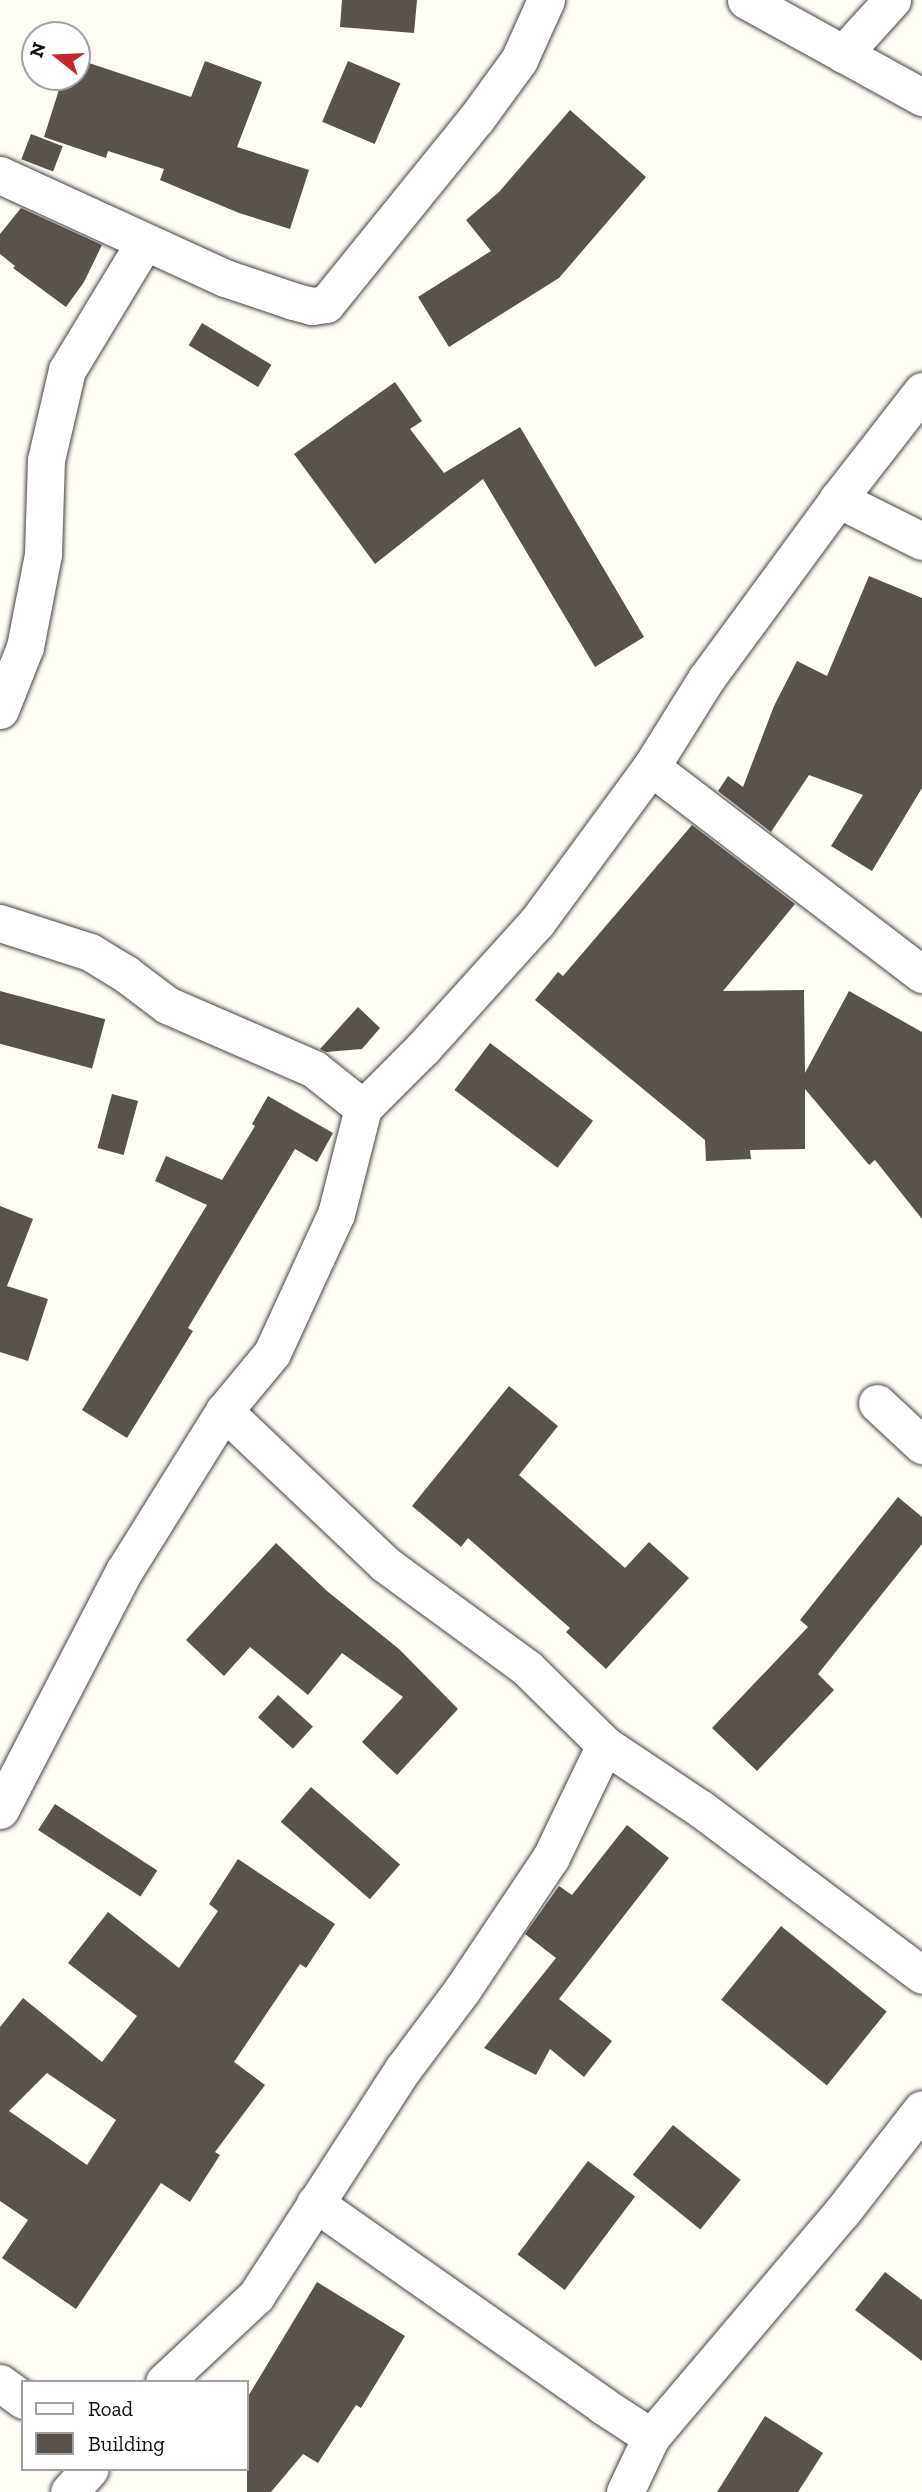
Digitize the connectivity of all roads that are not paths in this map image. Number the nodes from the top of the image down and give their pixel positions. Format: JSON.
{"nodes":[{"id":1,"x":546,"y":0,"type":"edge"},
{"id":2,"x":746,"y":0,"type":"edge"},
{"id":3,"x":892,"y":0,"type":"edge"},
{"id":4,"x":843,"y":54,"type":"junction"},
{"id":5,"x":922,"y":97,"type":"edge"},
{"id":6,"x":0,"y":175,"type":"edge"},
{"id":7,"x":144,"y":243,"type":"junction"},
{"id":8,"x":922,"y":391,"type":"edge"},
{"id":9,"x":838,"y":499,"type":"junction"},
{"id":10,"x":922,"y":541,"type":"edge"},
{"id":11,"x":0,"y":710,"type":"edge"},
{"id":12,"x":651,"y":767,"type":"junction"},
{"id":13,"x":0,"y":923,"type":"edge"},
{"id":14,"x":922,"y":974,"type":"edge"},
{"id":15,"x":363,"y":1108,"type":"junction"},
{"id":16,"x":877,"y":1403,"type":"dead end"},
{"id":17,"x":224,"y":1411,"type":"junction"},
{"id":18,"x":922,"y":1445,"type":"edge"},
{"id":19,"x":605,"y":1745,"type":"junction"},
{"id":20,"x":0,"y":1810,"type":"edge"},
{"id":21,"x":922,"y":1975,"type":"edge"},
{"id":22,"x":922,"y":2109,"type":"edge"},
{"id":23,"x":315,"y":2203,"type":"junction"},
{"id":24,"x":166,"y":2380,"type":"edge"},
{"id":25,"x":0,"y":2383,"type":"edge"},
{"id":26,"x":21,"y":2399,"type":"edge"},
{"id":27,"x":652,"y":2437,"type":"junction"},
{"id":28,"x":88,"y":2471,"type":"edge"},
{"id":29,"x":69,"y":2492,"type":"edge"},
{"id":30,"x":625,"y":2492,"type":"edge"}],
"edges":[{"from":1,"to":7,"type":"street"},
{"from":2,"to":4,"type":"street"},
{"from":3,"to":4,"type":"street"},
{"from":4,"to":5,"type":"street"},
{"from":6,"to":7,"type":"street"},
{"from":7,"to":11,"type":"street"},
{"from":8,"to":9,"type":"street"},
{"from":9,"to":10,"type":"street"},
{"from":9,"to":12,"type":"street"},
{"from":12,"to":14,"type":"street"},
{"from":12,"to":15,"type":"street"},
{"from":13,"to":15,"type":"street"},
{"from":15,"to":17,"type":"street"},
{"from":16,"to":18,"type":"street"},
{"from":17,"to":19,"type":"street"},
{"from":17,"to":20,"type":"street"},
{"from":19,"to":21,"type":"street"},
{"from":19,"to":23,"type":"street"},
{"from":22,"to":27,"type":"street"},
{"from":23,"to":24,"type":"street"},
{"from":23,"to":27,"type":"street"},
{"from":25,"to":26,"type":"street"},
{"from":27,"to":30,"type":"street"},
{"from":28,"to":29,"type":"street"}]}
